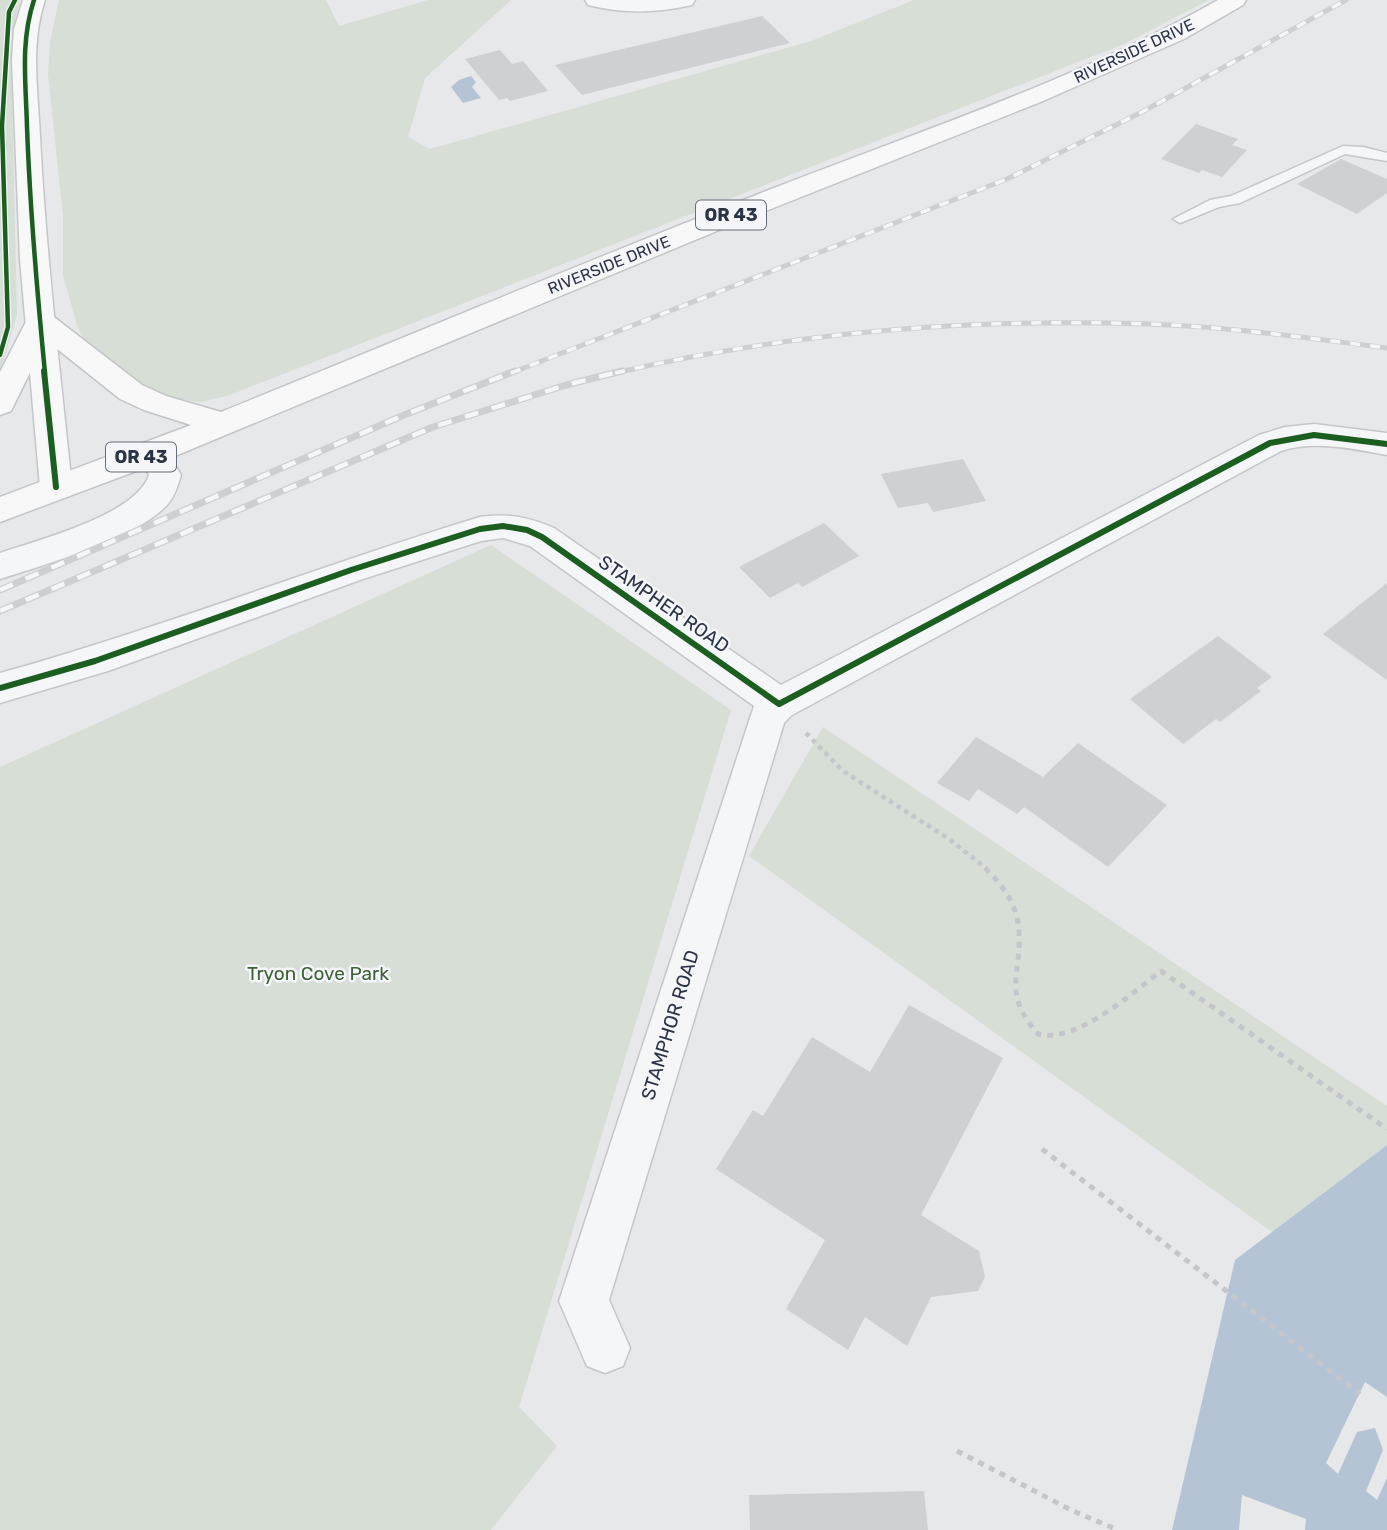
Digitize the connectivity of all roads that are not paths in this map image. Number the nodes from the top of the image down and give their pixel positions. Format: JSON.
{"nodes":[{"id":1,"x":34,"y":0,"type":"edge"},
{"id":2,"x":596,"y":0,"type":"edge"},
{"id":3,"x":684,"y":0,"type":"edge"},
{"id":4,"x":1235,"y":0,"type":"edge"},
{"id":5,"x":1387,"y":157,"type":"edge"},
{"id":6,"x":1181,"y":219,"type":"dead end"},
{"id":7,"x":40,"y":321,"type":"junction"},
{"id":8,"x":0,"y":404,"type":"edge"},
{"id":9,"x":224,"y":424,"type":"junction"},
{"id":10,"x":1387,"y":444,"type":"edge"},
{"id":11,"x":152,"y":453,"type":"junction"},
{"id":12,"x":56,"y":488,"type":"junction"},
{"id":13,"x":0,"y":510,"type":"edge"},
{"id":14,"x":0,"y":566,"type":"edge"},
{"id":15,"x":0,"y":688,"type":"edge"},
{"id":16,"x":779,"y":704,"type":"junction"},
{"id":17,"x":605,"y":1348,"type":"dead end"}],
"edges":[{"from":1,"to":7,"type":"main road"},
{"from":2,"to":3,"type":"street"},
{"from":4,"to":9,"type":"main road","name":"RIVERSIDE DRIVE","number":"OR 43"},
{"from":5,"to":6,"type":"lane"},
{"from":7,"to":8,"type":"main road"},
{"from":7,"to":9,"type":"main road"},
{"from":7,"to":12,"type":"main road"},
{"from":9,"to":11,"type":"main road","name":"RIVERSIDE DRIVE","number":"OR 43"},
{"from":10,"to":16,"type":"street"},
{"from":11,"to":12,"type":"main road","name":"RIVERSIDE DRIVE","number":"OR 43"},
{"from":11,"to":14,"type":"street"},
{"from":12,"to":13,"type":"main road","number":"OR 43"},
{"from":15,"to":16,"type":"street","name":"STAMPHER ROAD"},
{"from":16,"to":17,"type":"street","name":"STAMPHOR ROAD"}]}
